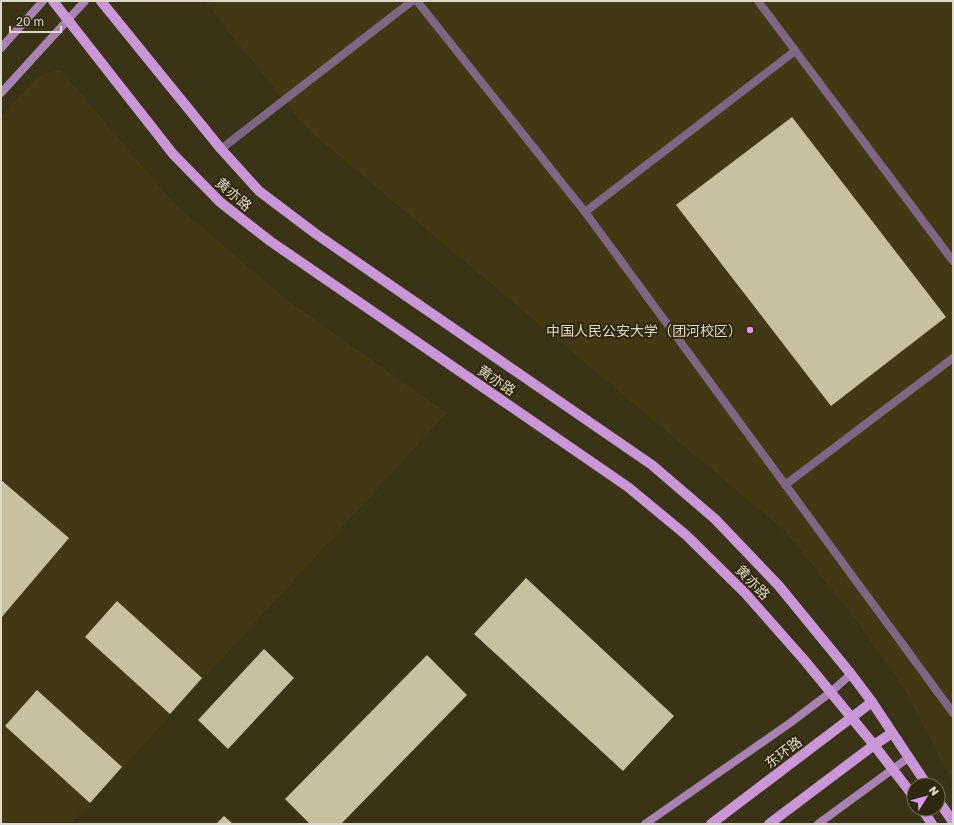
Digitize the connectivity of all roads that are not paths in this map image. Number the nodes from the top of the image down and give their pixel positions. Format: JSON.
{"nodes":[{"id":1,"x":43,"y":1,"type":"edge"},
{"id":2,"x":53,"y":1,"type":"edge"},
{"id":3,"x":85,"y":1,"type":"edge"},
{"id":4,"x":101,"y":1,"type":"edge"},
{"id":5,"x":412,"y":1,"type":"edge"},
{"id":6,"x":417,"y":1,"type":"edge"},
{"id":7,"x":758,"y":1,"type":"edge"},
{"id":8,"x":68,"y":21,"type":"junction"},
{"id":9,"x":1,"y":48,"type":"edge"},
{"id":10,"x":795,"y":51,"type":"junction"},
{"id":11,"x":1,"y":93,"type":"edge"},
{"id":12,"x":221,"y":149,"type":"junction"},
{"id":13,"x":585,"y":212,"type":"junction"},
{"id":14,"x":953,"y":261,"type":"edge"},
{"id":15,"x":953,"y":358,"type":"edge"},
{"id":16,"x":785,"y":485,"type":"junction"},
{"id":17,"x":851,"y":674,"type":"junction"},
{"id":18,"x":831,"y":692,"type":"junction"},
{"id":19,"x":872,"y":702,"type":"junction"},
{"id":20,"x":953,"y":713,"type":"edge"},
{"id":21,"x":852,"y":717,"type":"junction"},
{"id":22,"x":892,"y":733,"type":"junction"},
{"id":23,"x":874,"y":745,"type":"junction"},
{"id":24,"x":908,"y":758,"type":"junction"},
{"id":25,"x":892,"y":769,"type":"junction"},
{"id":26,"x":921,"y":777,"type":"edge"},
{"id":27,"x":906,"y":787,"type":"edge"},
{"id":28,"x":946,"y":812,"type":"edge"},
{"id":29,"x":953,"y":822,"type":"edge"},
{"id":30,"x":645,"y":824,"type":"edge"},
{"id":31,"x":711,"y":824,"type":"edge"},
{"id":32,"x":769,"y":824,"type":"edge"},
{"id":33,"x":818,"y":824,"type":"edge"}],
"edges":[{"from":1,"to":9,"type":"street"},
{"from":2,"to":8,"type":"main road","name":"黄亦路"},
{"from":3,"to":8,"type":"street"},
{"from":4,"to":12,"type":"main road","name":"黄亦路"},
{"from":5,"to":12,"type":"street"},
{"from":6,"to":13,"type":"street"},
{"from":7,"to":10,"type":"street"},
{"from":8,"to":11,"type":"street"},
{"from":8,"to":18,"type":"main road","name":"黄亦路"},
{"from":10,"to":13,"type":"street"},
{"from":10,"to":14,"type":"street"},
{"from":12,"to":17,"type":"main road","name":"黄亦路"},
{"from":13,"to":16,"type":"street"},
{"from":15,"to":16,"type":"street"},
{"from":16,"to":20,"type":"street"},
{"from":17,"to":18,"type":"street"},
{"from":17,"to":19,"type":"main road","name":"黄亦路"},
{"from":18,"to":21,"type":"main road","name":"黄亦路"},
{"from":18,"to":30,"type":"street"},
{"from":19,"to":21,"type":"main road","name":"东环路"},
{"from":19,"to":22,"type":"main road","name":"黄亦路"},
{"from":21,"to":23,"type":"main road","name":"黄亦路"},
{"from":21,"to":31,"type":"main road","name":"东环路"},
{"from":22,"to":23,"type":"main road"},
{"from":22,"to":24,"type":"main road","name":"黄亦路"},
{"from":23,"to":25,"type":"main road","name":"黄亦路"},
{"from":23,"to":32,"type":"main road"},
{"from":24,"to":25,"type":"street"},
{"from":24,"to":26,"type":"main road","name":"黄亦路"},
{"from":25,"to":27,"type":"main road","name":"黄亦路"},
{"from":25,"to":33,"type":"street"},
{"from":28,"to":29,"type":"main road"}]}
